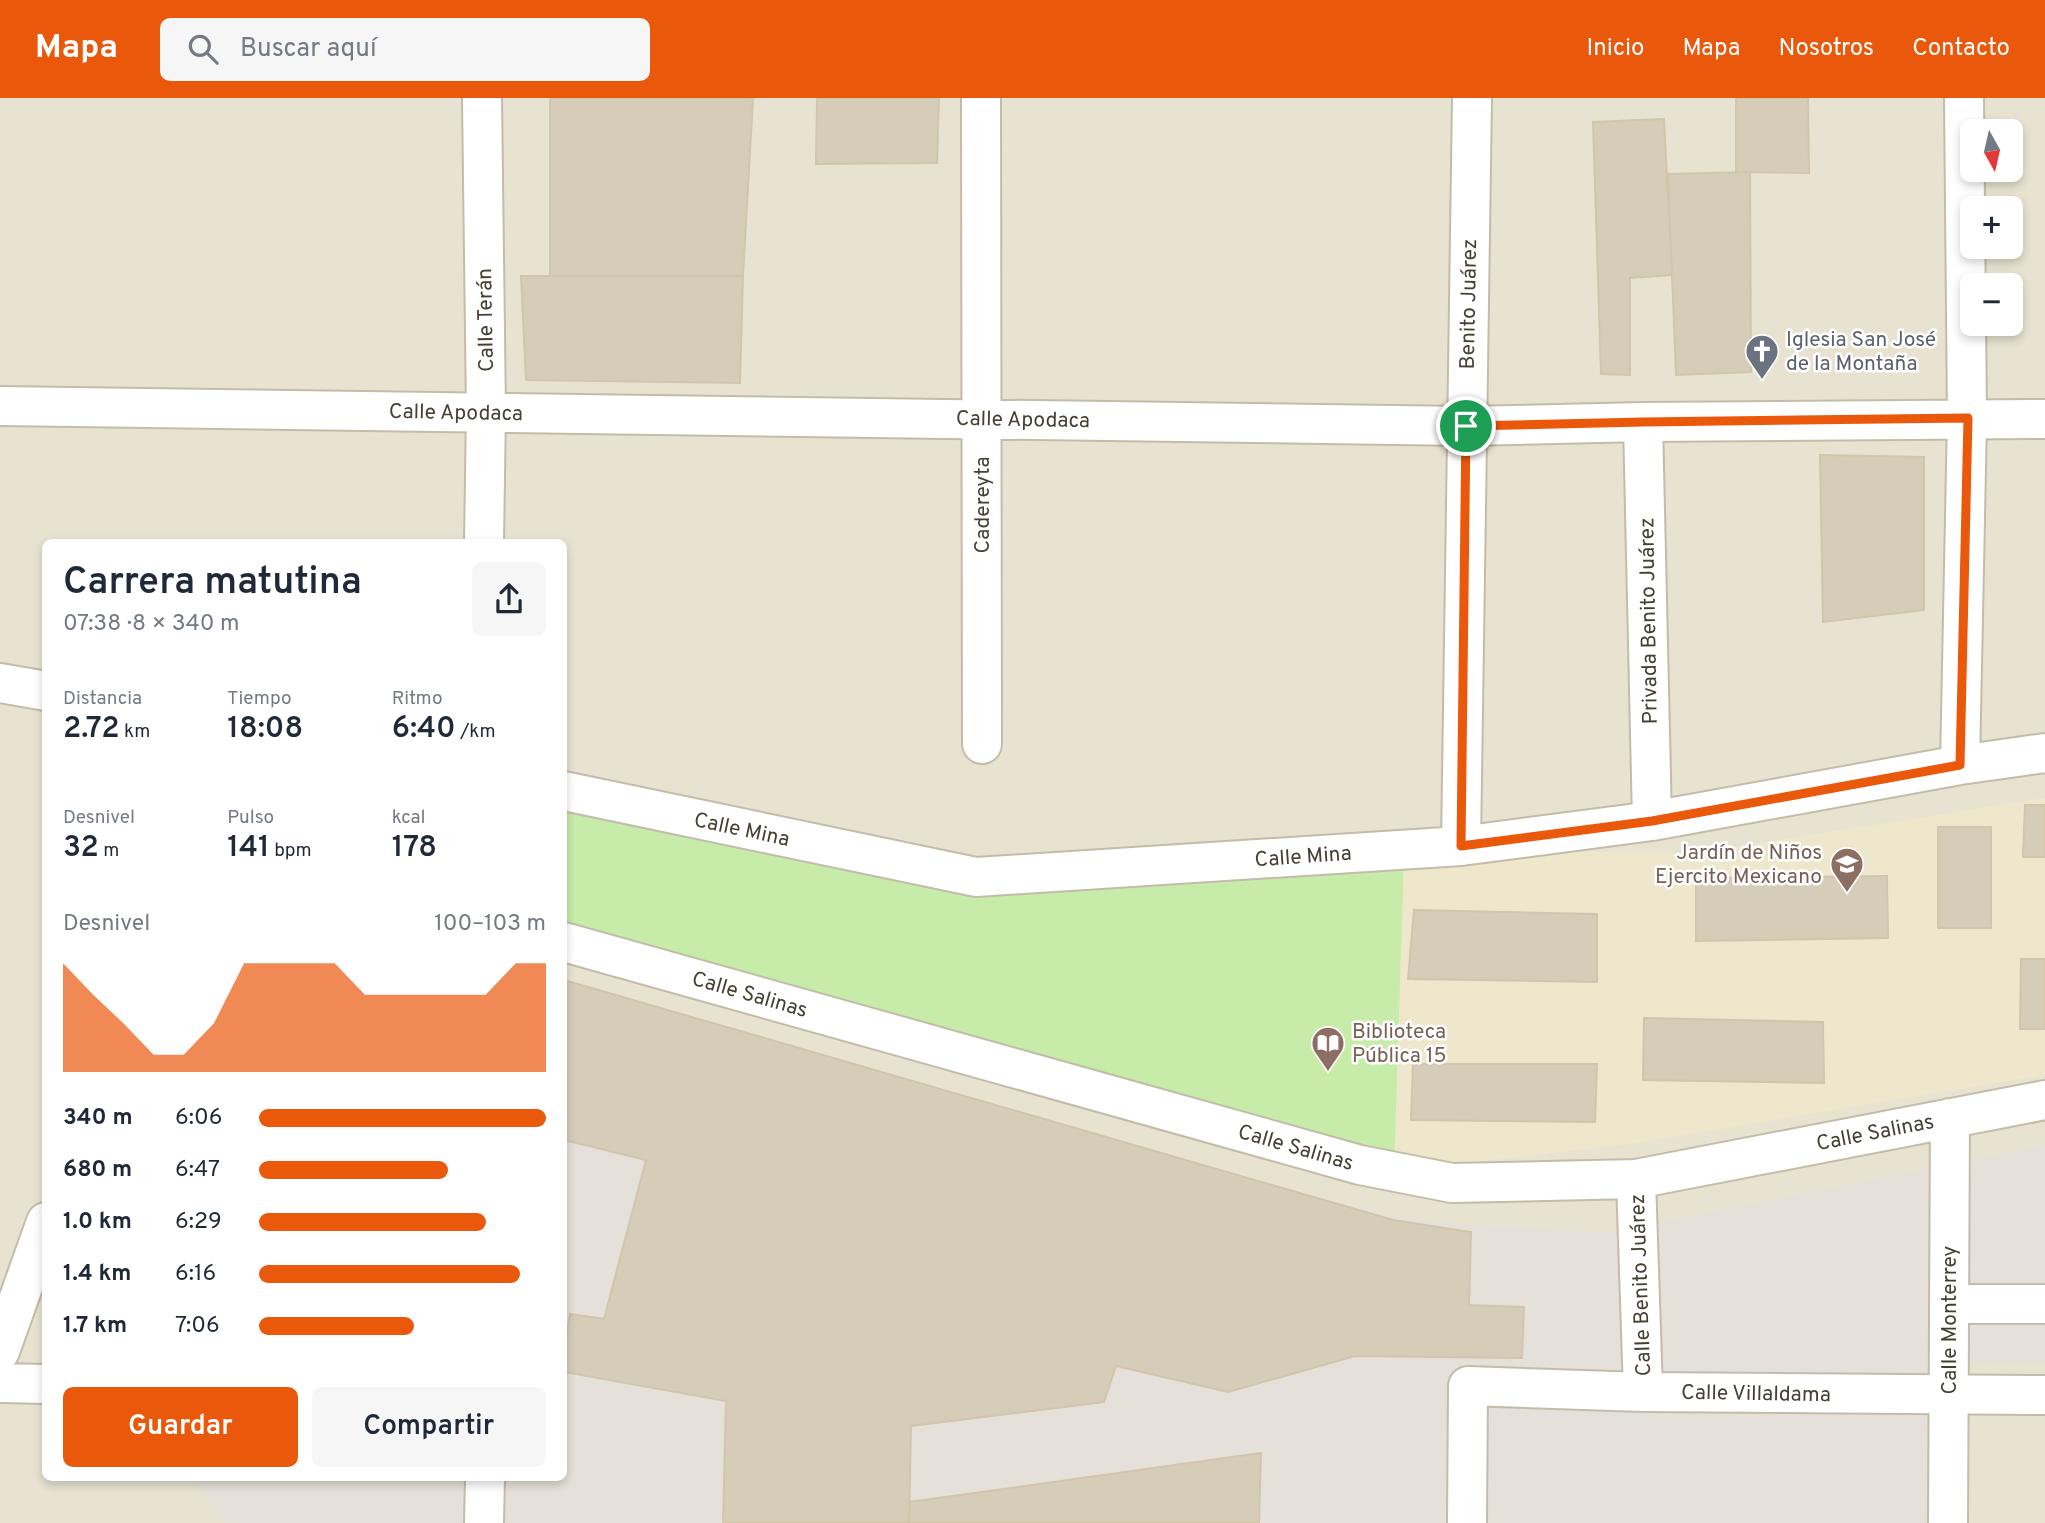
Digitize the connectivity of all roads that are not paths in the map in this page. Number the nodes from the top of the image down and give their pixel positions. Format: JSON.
{"nodes":[{"id":1,"x":482,"y":98,"type":"edge"},
{"id":2,"x":981,"y":98,"type":"edge"},
{"id":3,"x":1472,"y":98,"type":"edge"},
{"id":4,"x":1964,"y":98,"type":"edge"},
{"id":5,"x":0,"y":406,"type":"edge"},
{"id":6,"x":486,"y":412,"type":"junction"},
{"id":7,"x":982,"y":418,"type":"junction"},
{"id":8,"x":1968,"y":418,"type":"junction"},
{"id":9,"x":2045,"y":419,"type":"edge"},
{"id":10,"x":1643,"y":422,"type":"junction"},
{"id":11,"x":1466,"y":426,"type":"junction"},
{"id":12,"x":484,"y":539,"type":"edge"},
{"id":13,"x":0,"y":684,"type":"edge"},
{"id":14,"x":42,"y":690,"type":"edge"},
{"id":15,"x":982,"y":744,"type":"dead end"},
{"id":16,"x":2045,"y":753,"type":"edge"},
{"id":17,"x":1960,"y":765,"type":"junction"},
{"id":18,"x":567,"y":792,"type":"edge"},
{"id":19,"x":1652,"y":821,"type":"junction"},
{"id":20,"x":1461,"y":846,"type":"junction"},
{"id":21,"x":567,"y":943,"type":"edge"},
{"id":22,"x":2045,"y":1100,"type":"edge"},
{"id":23,"x":1950,"y":1118,"type":"junction"},
{"id":24,"x":1636,"y":1179,"type":"junction"},
{"id":25,"x":42,"y":1233,"type":"edge"},
{"id":26,"x":1949,"y":1304,"type":"junction"},
{"id":27,"x":2045,"y":1304,"type":"edge"},
{"id":28,"x":0,"y":1351,"type":"edge"},
{"id":29,"x":0,"y":1383,"type":"edge"},
{"id":30,"x":42,"y":1384,"type":"edge"},
{"id":31,"x":1643,"y":1392,"type":"junction"},
{"id":32,"x":2045,"y":1395,"type":"edge"},
{"id":33,"x":1949,"y":1396,"type":"junction"},
{"id":34,"x":485,"y":1481,"type":"edge"},
{"id":35,"x":484,"y":1523,"type":"edge"},
{"id":36,"x":1467,"y":1523,"type":"edge"},
{"id":37,"x":1948,"y":1523,"type":"edge"}],
"edges":[{"from":1,"to":6,"type":"street","name":"Calle Terán"},
{"from":2,"to":7,"type":"street","name":"Cadereyta"},
{"from":3,"to":11,"type":"street","name":"Benito Juárez"},
{"from":4,"to":8,"type":"street"},
{"from":5,"to":6,"type":"street","name":"Calle Apodaca"},
{"from":6,"to":7,"type":"street","name":"Calle Apodaca"},
{"from":6,"to":12,"type":"street","name":"Calle Terán"},
{"from":7,"to":11,"type":"street","name":"Calle Apodaca"},
{"from":7,"to":15,"type":"street","name":"Cadereyta"},
{"from":8,"to":9,"type":"street","name":"Calle Apodaca"},
{"from":8,"to":10,"type":"street","name":"Calle Apodaca"},
{"from":8,"to":17,"type":"street"},
{"from":10,"to":11,"type":"street","name":"Calle Apodaca"},
{"from":10,"to":19,"type":"street","name":"Privada Benito Juárez"},
{"from":11,"to":20,"type":"street","name":"Benito Juárez"},
{"from":13,"to":14,"type":"street"},
{"from":16,"to":17,"type":"street","name":"Calle Mina"},
{"from":17,"to":19,"type":"street","name":"Calle Mina"},
{"from":18,"to":20,"type":"street","name":"Calle Mina"},
{"from":19,"to":20,"type":"street","name":"Calle Mina"},
{"from":21,"to":24,"type":"street","name":"Calle Salinas"},
{"from":22,"to":23,"type":"street","name":"Calle Salinas"},
{"from":23,"to":24,"type":"street","name":"Calle Salinas"},
{"from":23,"to":26,"type":"street","name":"Calle Monterrey"},
{"from":24,"to":31,"type":"street","name":"Calle Benito Juárez"},
{"from":25,"to":28,"type":"street"},
{"from":26,"to":27,"type":"street"},
{"from":26,"to":33,"type":"street","name":"Calle Monterrey"},
{"from":29,"to":30,"type":"street"},
{"from":31,"to":33,"type":"street","name":"Calle Villaldama"},
{"from":31,"to":36,"type":"street","name":"Calle Villaldama"},
{"from":32,"to":33,"type":"street","name":"Calle Villaldama"},
{"from":33,"to":37,"type":"street","name":"Calle Monterrey"},
{"from":34,"to":35,"type":"street"}]}
